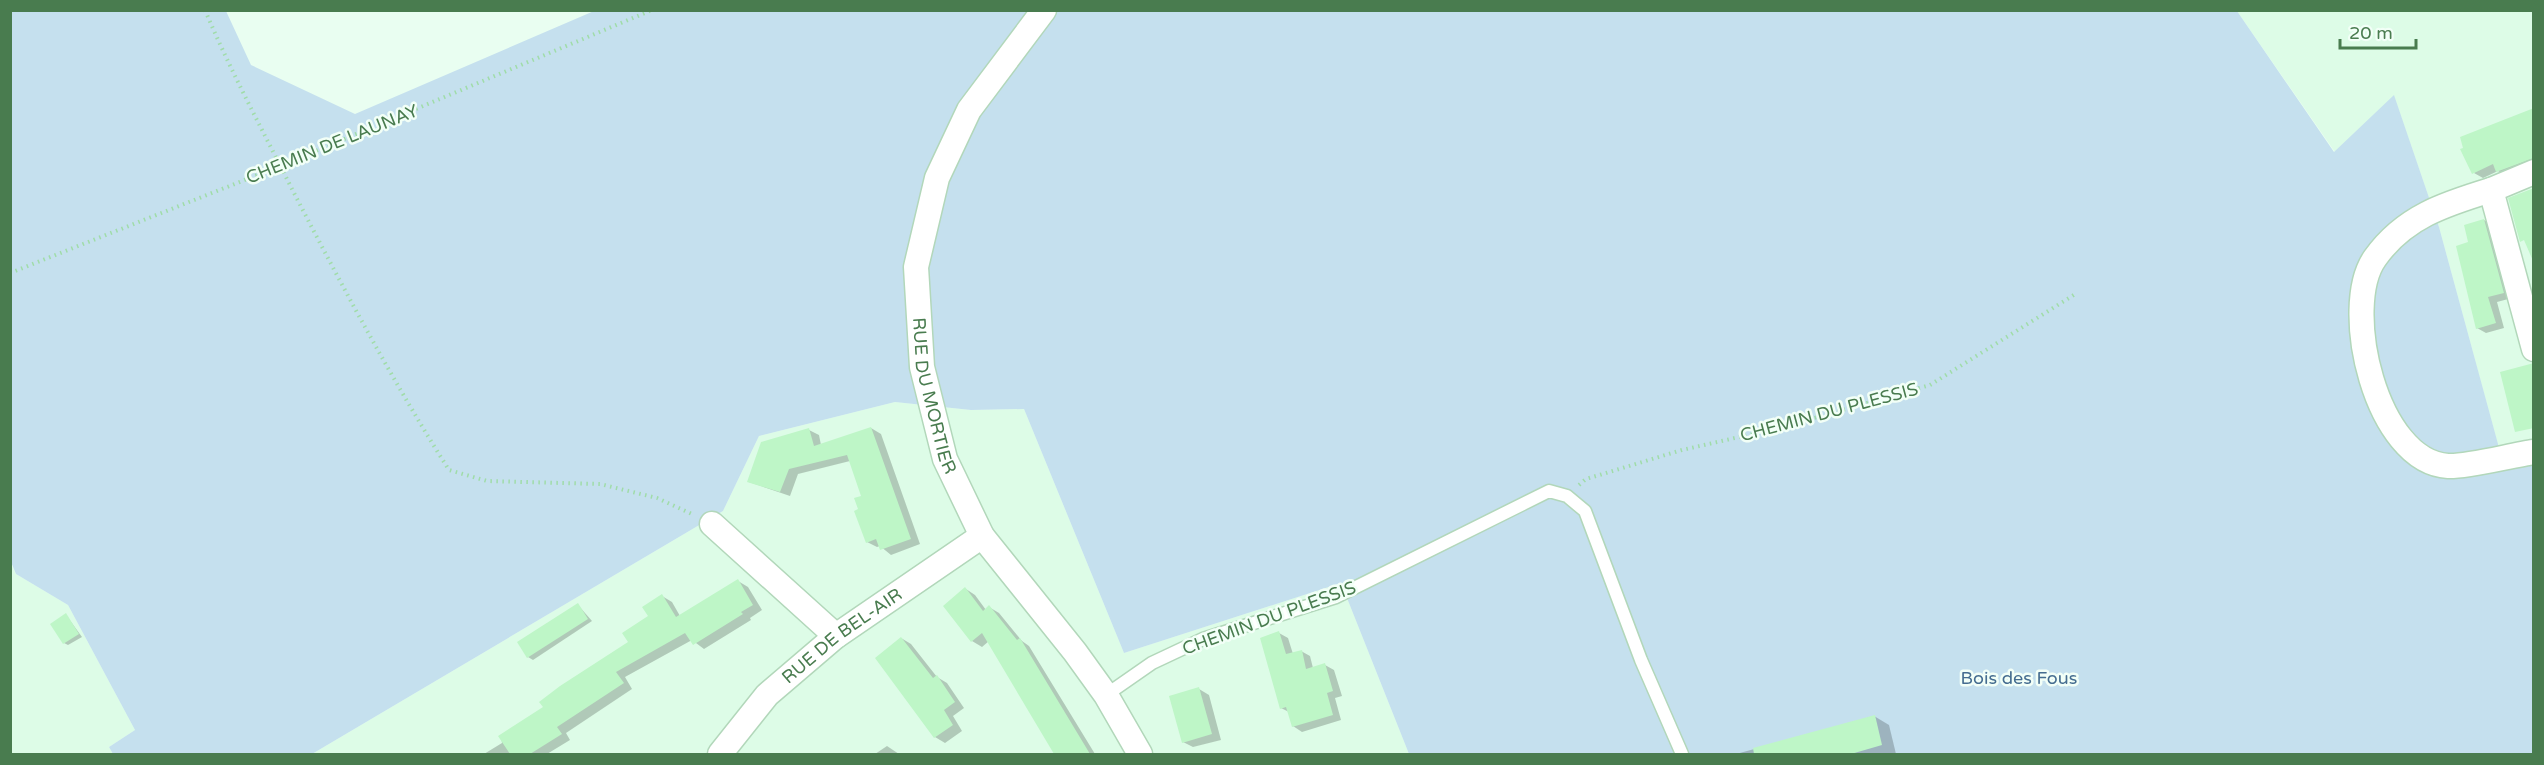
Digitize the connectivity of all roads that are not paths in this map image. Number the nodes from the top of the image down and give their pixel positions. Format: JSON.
{"nodes":[{"id":1,"x":1044,"y":10,"type":"edge"},
{"id":2,"x":2534,"y":172,"type":"edge"},
{"id":3,"x":2490,"y":190,"type":"junction"},
{"id":4,"x":2534,"y":349,"type":"edge"},
{"id":5,"x":2534,"y":452,"type":"edge"},
{"id":6,"x":712,"y":524,"type":"road end"},
{"id":7,"x":982,"y":536,"type":"junction"},
{"id":8,"x":836,"y":636,"type":"junction"},
{"id":9,"x":1106,"y":695,"type":"junction"},
{"id":10,"x":720,"y":754,"type":"edge"},
{"id":11,"x":1140,"y":754,"type":"edge"},
{"id":12,"x":1682,"y":754,"type":"edge"}],
"edges":[{"from":1,"to":7,"type":"street","name":"RUE DU MORTIER"},
{"from":2,"to":3,"type":"street"},
{"from":3,"to":4,"type":"street"},
{"from":3,"to":5,"type":"street"},
{"from":6,"to":8,"type":"street"},
{"from":7,"to":8,"type":"street","name":"RUE DE BEL-AIR"},
{"from":7,"to":9,"type":"street","name":"RUE DU MORTIER"},
{"from":8,"to":10,"type":"street","name":"RUE DE BEL-AIR"},
{"from":9,"to":11,"type":"street","name":"RUE DU MORTIER"},
{"from":9,"to":12,"type":"lane","name":"CHEMIN DU PLESSIS"}]}
